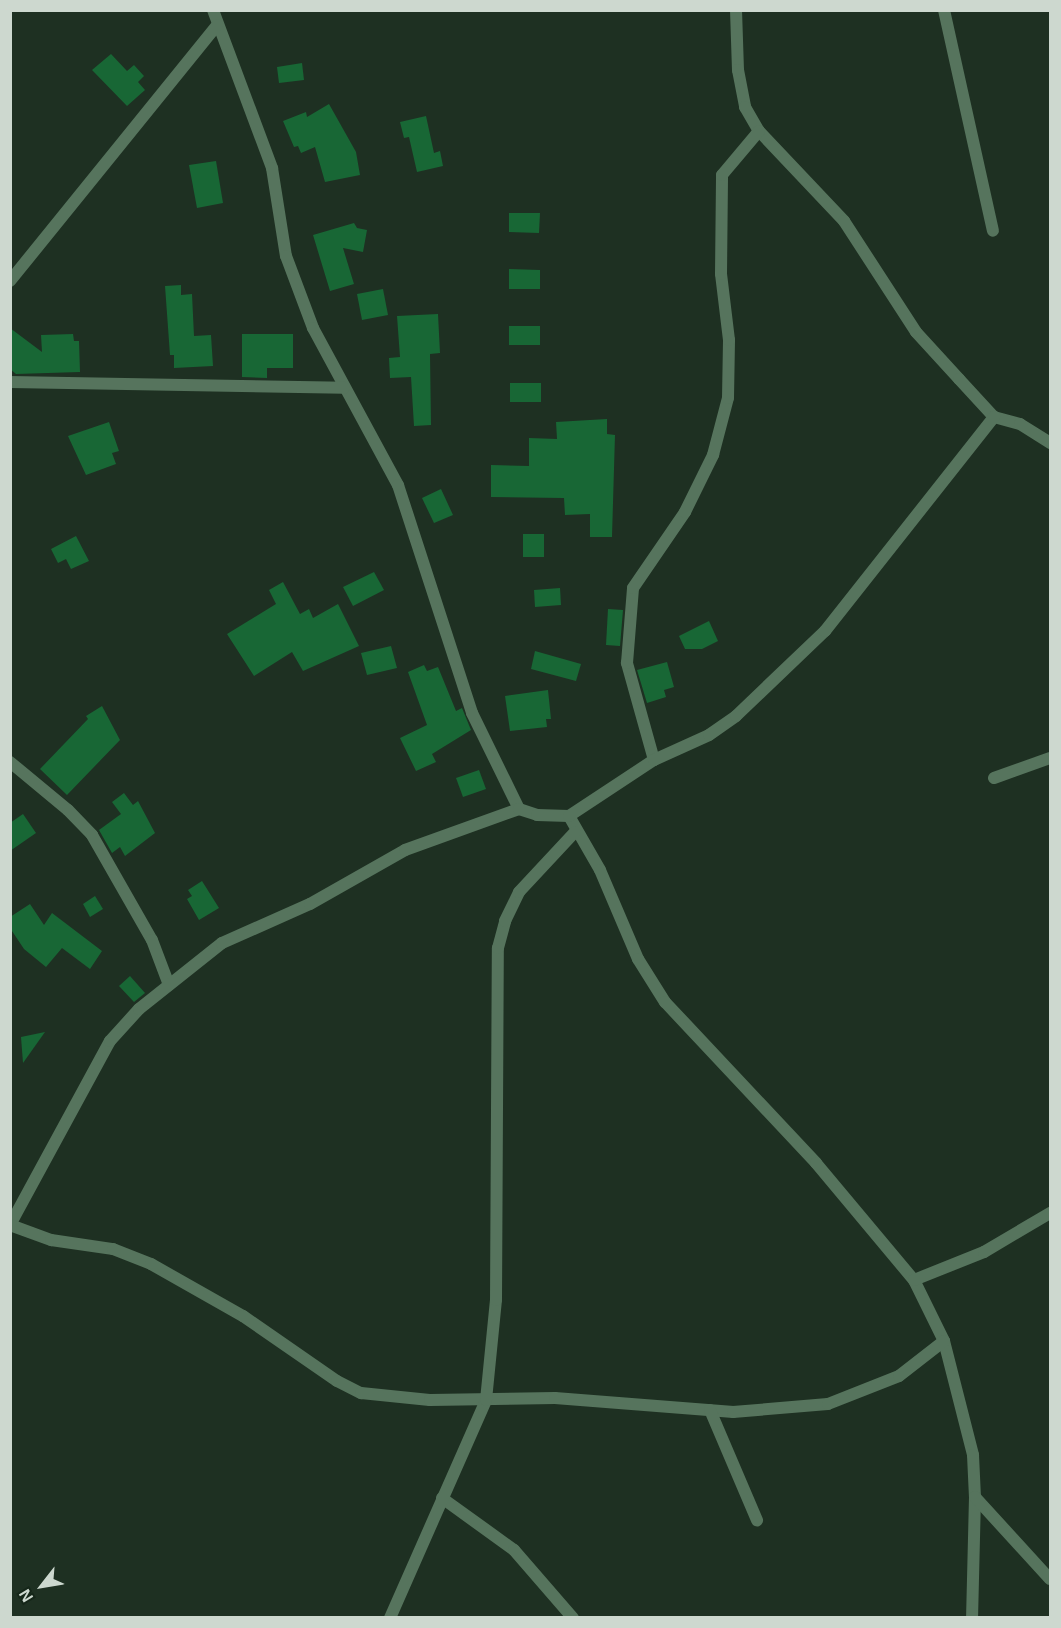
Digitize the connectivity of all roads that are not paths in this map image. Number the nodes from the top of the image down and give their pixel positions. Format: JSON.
{"nodes":[{"id":1,"x":213,"y":10,"type":"edge"},
{"id":2,"x":736,"y":10,"type":"edge"},
{"id":3,"x":944,"y":10,"type":"edge"},
{"id":4,"x":218,"y":25,"type":"junction"},
{"id":5,"x":759,"y":131,"type":"junction"},
{"id":6,"x":993,"y":231,"type":"dead end"},
{"id":7,"x":10,"y":281,"type":"edge"},
{"id":8,"x":10,"y":382,"type":"edge"},
{"id":9,"x":344,"y":388,"type":"junction"},
{"id":10,"x":994,"y":417,"type":"junction"},
{"id":11,"x":1050,"y":443,"type":"edge"},
{"id":12,"x":1050,"y":758,"type":"edge"},
{"id":13,"x":654,"y":760,"type":"junction"},
{"id":14,"x":10,"y":762,"type":"edge"},
{"id":15,"x":994,"y":778,"type":"dead end"},
{"id":16,"x":519,"y":809,"type":"junction"},
{"id":17,"x":569,"y":816,"type":"junction"},
{"id":18,"x":575,"y":832,"type":"junction"},
{"id":19,"x":169,"y":985,"type":"junction"},
{"id":20,"x":1050,"y":1213,"type":"edge"},
{"id":21,"x":914,"y":1280,"type":"junction"},
{"id":22,"x":944,"y":1341,"type":"junction"},
{"id":23,"x":486,"y":1400,"type":"junction"},
{"id":24,"x":711,"y":1410,"type":"junction"},
{"id":25,"x":975,"y":1497,"type":"junction"},
{"id":26,"x":442,"y":1498,"type":"junction"},
{"id":27,"x":757,"y":1520,"type":"dead end"},
{"id":28,"x":1050,"y":1579,"type":"edge"},
{"id":29,"x":390,"y":1617,"type":"edge"},
{"id":30,"x":573,"y":1617,"type":"edge"},
{"id":31,"x":972,"y":1617,"type":"edge"}],
"edges":[{"from":1,"to":4,"type":"street"},
{"from":2,"to":5,"type":"street"},
{"from":3,"to":6,"type":"street"},
{"from":4,"to":7,"type":"street"},
{"from":4,"to":9,"type":"street"},
{"from":5,"to":10,"type":"street"},
{"from":5,"to":13,"type":"street"},
{"from":8,"to":9,"type":"street"},
{"from":9,"to":16,"type":"street"},
{"from":10,"to":11,"type":"street"},
{"from":10,"to":13,"type":"street"},
{"from":12,"to":15,"type":"street"},
{"from":13,"to":17,"type":"street"},
{"from":14,"to":19,"type":"street"},
{"from":16,"to":17,"type":"street"},
{"from":16,"to":19,"type":"street"},
{"from":17,"to":18,"type":"street"},
{"from":18,"to":21,"type":"street"},
{"from":18,"to":23,"type":"street"},
{"from":19,"to":23,"type":"street"},
{"from":20,"to":21,"type":"street"},
{"from":21,"to":22,"type":"street"},
{"from":22,"to":24,"type":"street"},
{"from":22,"to":25,"type":"street"},
{"from":23,"to":24,"type":"street"},
{"from":23,"to":26,"type":"street"},
{"from":24,"to":27,"type":"street"},
{"from":25,"to":28,"type":"street"},
{"from":25,"to":31,"type":"street"},
{"from":26,"to":29,"type":"street"},
{"from":26,"to":30,"type":"street"}]}
